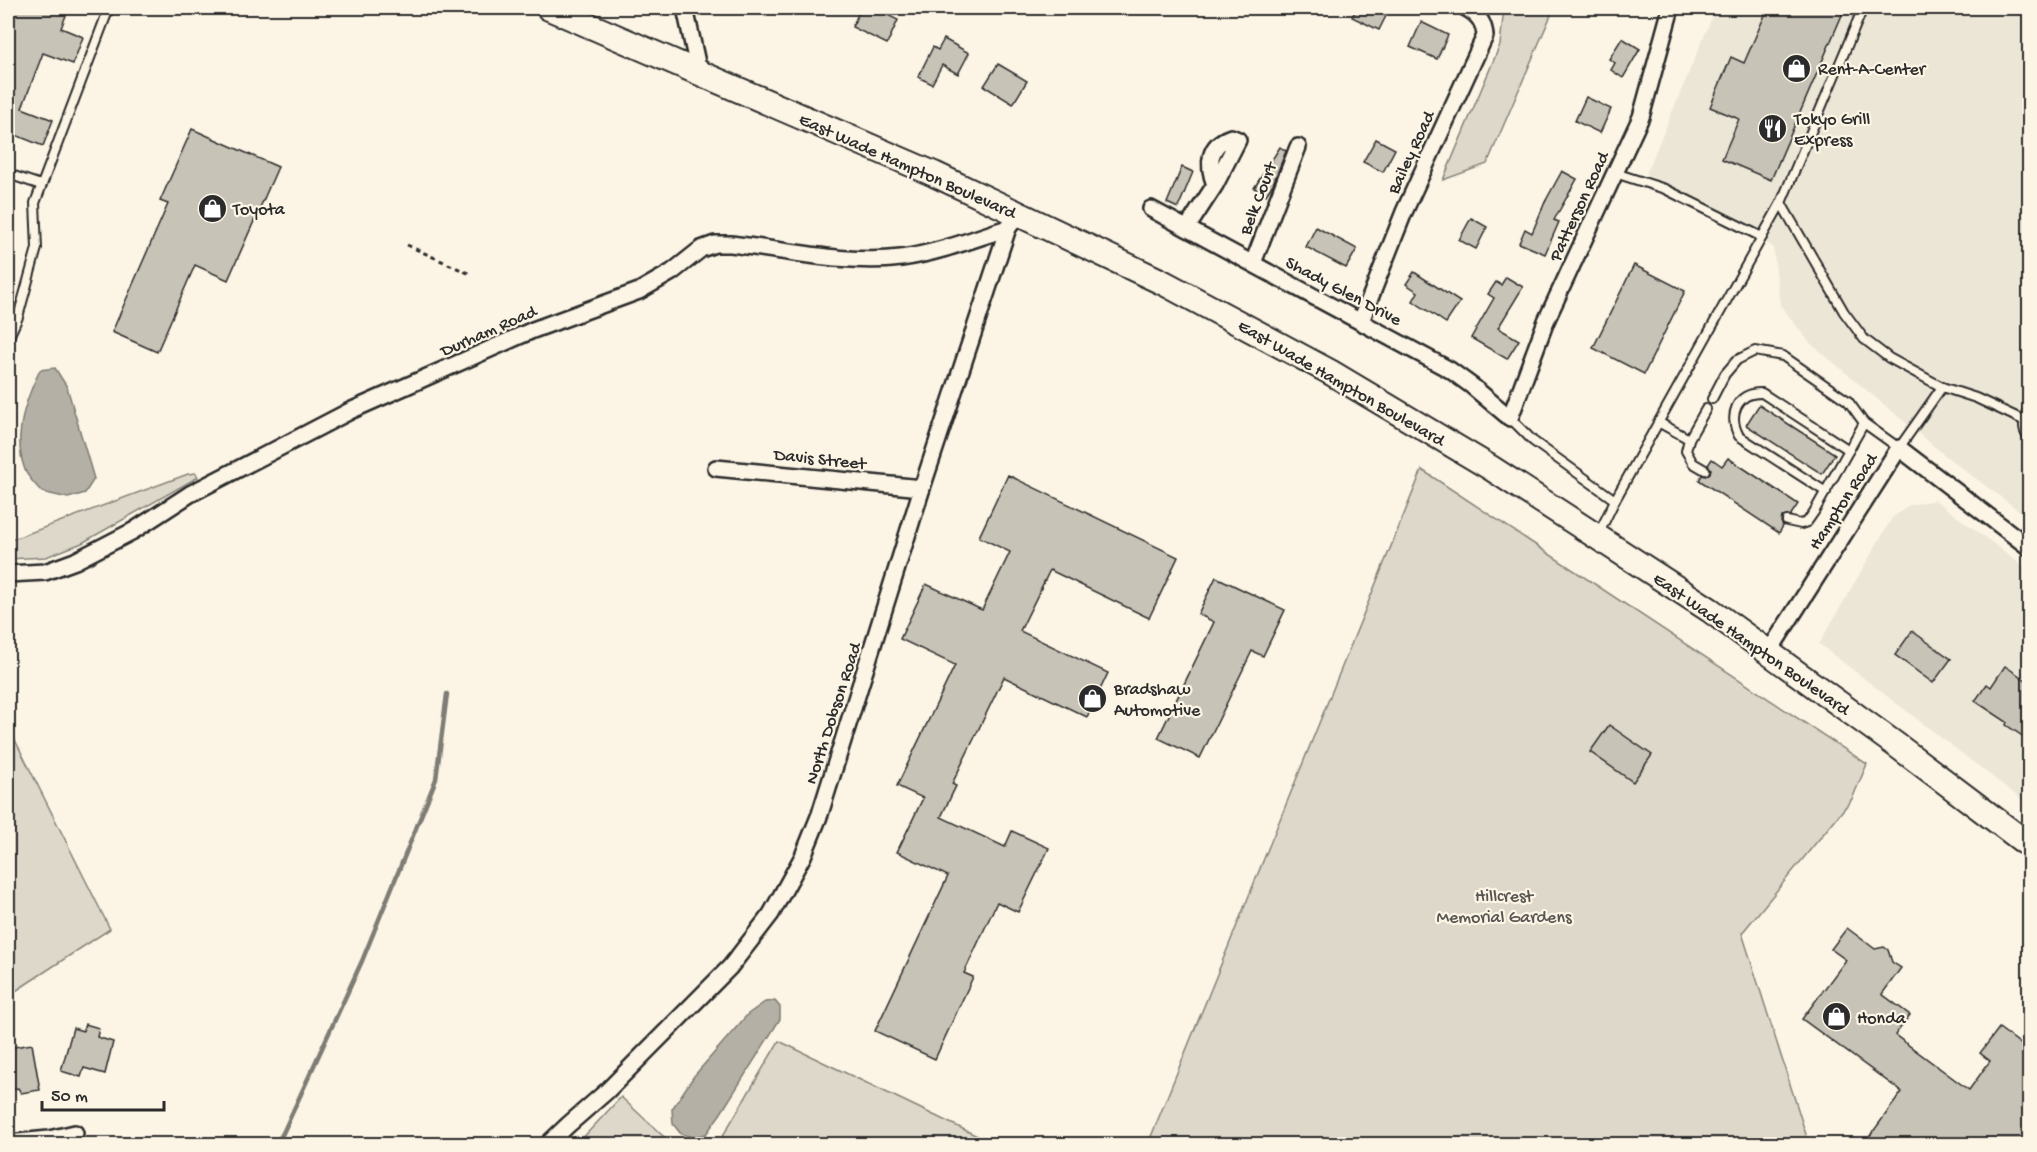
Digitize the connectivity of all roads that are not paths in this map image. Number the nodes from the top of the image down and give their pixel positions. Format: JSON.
{"nodes":[{"id":1,"x":109,"y":8,"type":"edge"},
{"id":2,"x":549,"y":8,"type":"edge"},
{"id":3,"x":556,"y":8,"type":"edge"},
{"id":4,"x":685,"y":8,"type":"edge"},
{"id":5,"x":1466,"y":8,"type":"edge"},
{"id":6,"x":1671,"y":8,"type":"edge"},
{"id":7,"x":1863,"y":8,"type":"edge"},
{"id":8,"x":594,"y":26,"type":"junction"},
{"id":9,"x":699,"y":72,"type":"junction"},
{"id":10,"x":1298,"y":147,"type":"dead end"},
{"id":11,"x":1615,"y":173,"type":"junction"},
{"id":12,"x":8,"y":174,"type":"edge"},
{"id":13,"x":41,"y":185,"type":"junction"},
{"id":14,"x":1215,"y":185,"type":"dead end"},
{"id":15,"x":1781,"y":203,"type":"junction"},
{"id":16,"x":1151,"y":209,"type":"dead end"},
{"id":17,"x":1014,"y":222,"type":"junction"},
{"id":18,"x":1187,"y":228,"type":"junction"},
{"id":19,"x":1762,"y":237,"type":"junction"},
{"id":20,"x":1253,"y":263,"type":"junction"},
{"id":21,"x":1361,"y":321,"type":"junction"},
{"id":22,"x":8,"y":339,"type":"edge"},
{"id":23,"x":1942,"y":387,"type":"junction"},
{"id":24,"x":1712,"y":399,"type":"dead end"},
{"id":25,"x":2030,"y":405,"type":"edge"},
{"id":26,"x":1706,"y":409,"type":"dead end"},
{"id":27,"x":1510,"y":418,"type":"junction"},
{"id":28,"x":2023,"y":420,"type":"junction"},
{"id":29,"x":1658,"y":422,"type":"junction"},
{"id":30,"x":1864,"y":423,"type":"junction"},
{"id":31,"x":1689,"y":439,"type":"junction"},
{"id":32,"x":2030,"y":440,"type":"edge"},
{"id":33,"x":1899,"y":448,"type":"junction"},
{"id":34,"x":1849,"y":450,"type":"junction"},
{"id":35,"x":716,"y":468,"type":"dead end"},
{"id":36,"x":1705,"y":470,"type":"dead end"},
{"id":37,"x":922,"y":488,"type":"junction"},
{"id":38,"x":1826,"y":492,"type":"junction"},
{"id":39,"x":1615,"y":500,"type":"junction"},
{"id":40,"x":1787,"y":521,"type":"dead end"},
{"id":41,"x":1597,"y":536,"type":"junction"},
{"id":42,"x":2030,"y":548,"type":"edge"},
{"id":43,"x":8,"y":574,"type":"edge"},
{"id":44,"x":1768,"y":653,"type":"junction"},
{"id":45,"x":2030,"y":846,"type":"edge"},
{"id":46,"x":75,"y":1133,"type":"dead end"},
{"id":47,"x":8,"y":1143,"type":"edge"},
{"id":48,"x":548,"y":1144,"type":"edge"}],
"edges":[{"from":1,"to":13,"type":"lane"},
{"from":2,"to":8,"type":"main road","name":"East Wade Hampton Boulevard"},
{"from":3,"to":8,"type":"main road","name":"East Wade Hampton Boulevard"},
{"from":4,"to":9,"type":"street"},
{"from":5,"to":21,"type":"street","name":"Bailey Road"},
{"from":6,"to":11,"type":"street","name":"Patterson Road"},
{"from":7,"to":15,"type":"lane"},
{"from":8,"to":9,"type":"main road","name":"East Wade Hampton Boulevard"},
{"from":9,"to":17,"type":"main road","name":"East Wade Hampton Boulevard"},
{"from":10,"to":20,"type":"street","name":"Belk Court"},
{"from":11,"to":19,"type":"lane"},
{"from":11,"to":27,"type":"street","name":"Patterson Road"},
{"from":12,"to":13,"type":"lane"},
{"from":13,"to":22,"type":"lane"},
{"from":14,"to":18,"type":"street"},
{"from":15,"to":19,"type":"lane"},
{"from":15,"to":23,"type":"lane"},
{"from":16,"to":18,"type":"street","name":"Shady Glen Drive"},
{"from":17,"to":37,"type":"street","name":"North Dobson Road"},
{"from":17,"to":41,"type":"main road","name":"East Wade Hampton Boulevard"},
{"from":17,"to":43,"type":"street","name":"Durham Road"},
{"from":18,"to":20,"type":"street","name":"Shady Glen Drive"},
{"from":19,"to":29,"type":"lane"},
{"from":20,"to":21,"type":"street","name":"Shady Glen Drive"},
{"from":21,"to":27,"type":"street","name":"Shady Glen Drive"},
{"from":23,"to":28,"type":"lane"},
{"from":23,"to":33,"type":"lane"},
{"from":24,"to":30,"type":"lane"},
{"from":25,"to":28,"type":"lane"},
{"from":26,"to":31,"type":"lane"},
{"from":27,"to":39,"type":"lane"},
{"from":28,"to":32,"type":"lane"},
{"from":29,"to":31,"type":"lane"},
{"from":29,"to":39,"type":"lane"},
{"from":30,"to":33,"type":"lane"},
{"from":30,"to":34,"type":"lane"},
{"from":31,"to":36,"type":"lane"},
{"from":33,"to":42,"type":"street","name":"Hampton Road"},
{"from":33,"to":44,"type":"street","name":"Hampton Road"},
{"from":34,"to":38,"type":"lane"},
{"from":34,"to":38,"type":"lane"},
{"from":35,"to":37,"type":"street","name":"Davis Street"},
{"from":37,"to":48,"type":"street","name":"North Dobson Road"},
{"from":38,"to":40,"type":"lane"},
{"from":39,"to":41,"type":"lane"},
{"from":41,"to":44,"type":"main road","name":"East Wade Hampton Boulevard"},
{"from":44,"to":45,"type":"main road","name":"East Wade Hampton Boulevard"},
{"from":46,"to":47,"type":"street"}]}
